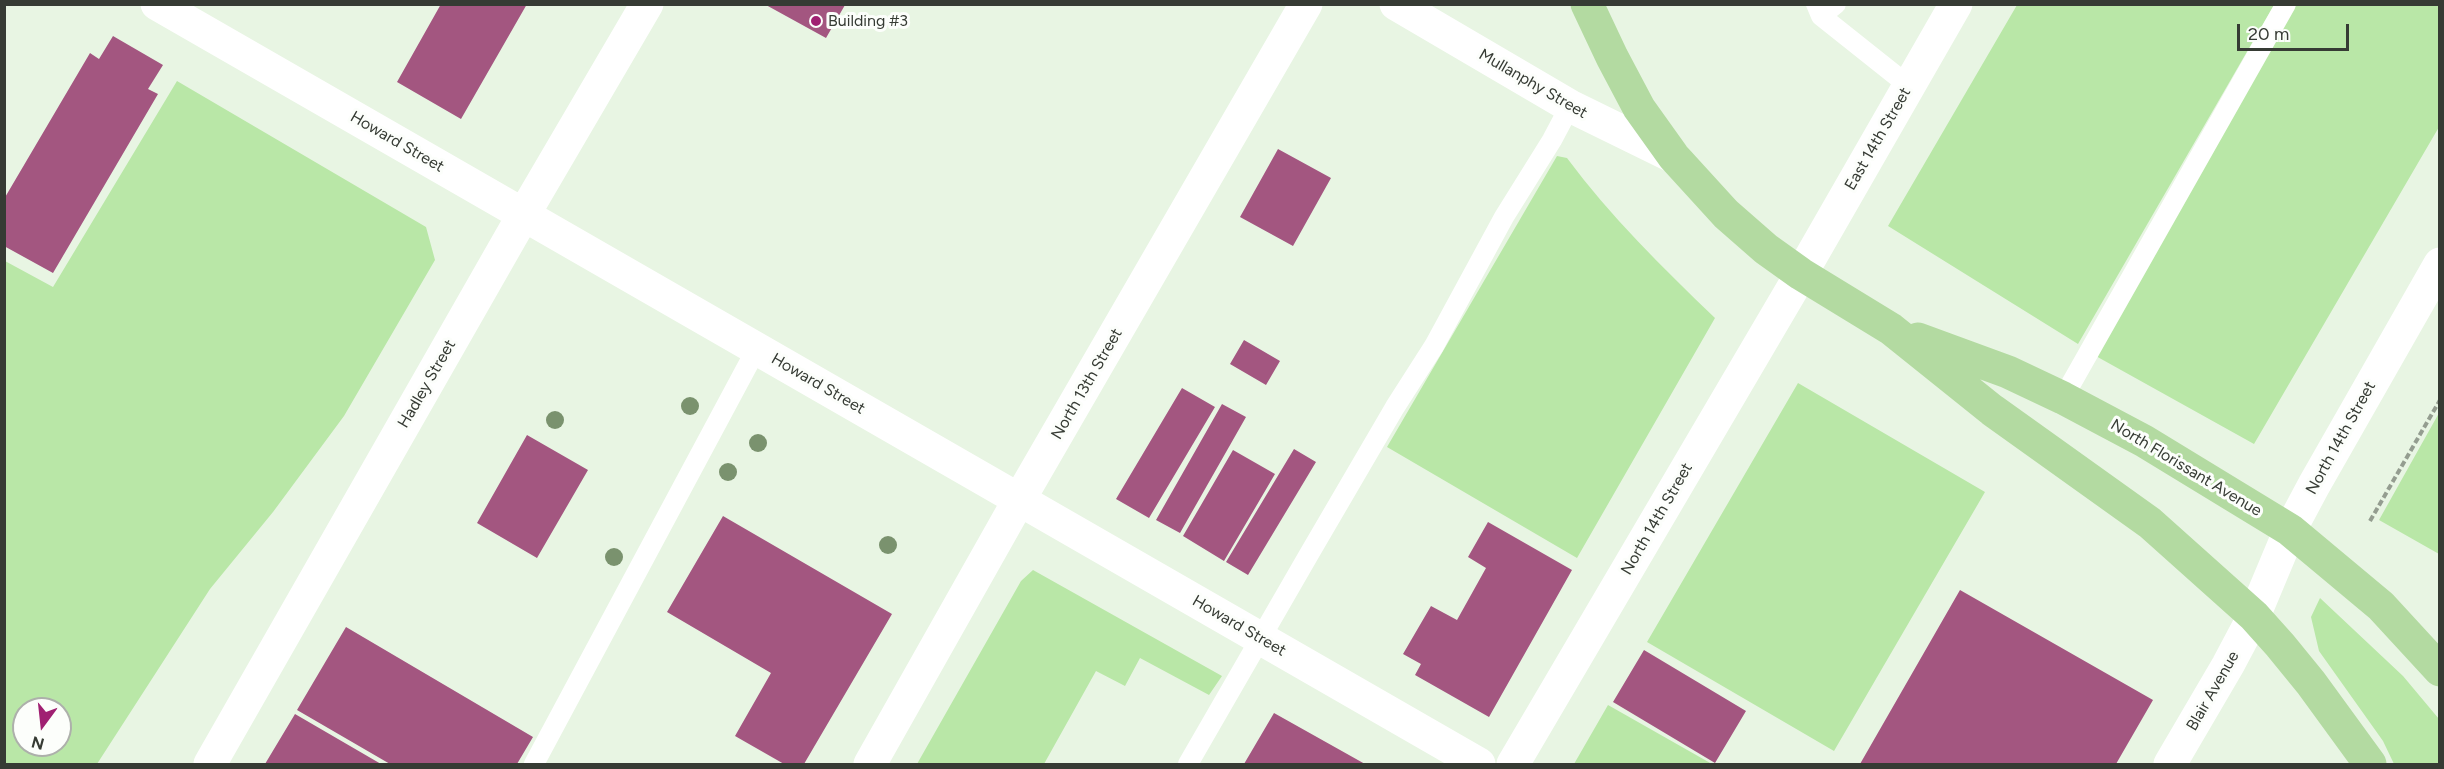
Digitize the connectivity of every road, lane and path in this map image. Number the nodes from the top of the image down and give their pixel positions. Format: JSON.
{"nodes":[{"id":1,"x":157,"y":4,"type":"edge"},
{"id":2,"x":647,"y":4,"type":"edge"},
{"id":3,"x":1306,"y":4,"type":"edge"},
{"id":4,"x":1396,"y":4,"type":"edge"},
{"id":5,"x":1587,"y":4,"type":"edge"},
{"id":6,"x":1956,"y":4,"type":"edge"},
{"id":7,"x":2286,"y":4,"type":"edge"},
{"id":8,"x":1824,"y":8,"type":"edge"},
{"id":9,"x":1909,"y":86,"type":"junction"},
{"id":10,"x":1570,"y":106,"type":"junction"},
{"id":11,"x":1674,"y":157,"type":"junction"},
{"id":12,"x":524,"y":214,"type":"junction"},
{"id":13,"x":2439,"y":264,"type":"edge"},
{"id":14,"x":1801,"y":274,"type":"junction"},
{"id":15,"x":1891,"y":329,"type":"junction"},
{"id":16,"x":757,"y":348,"type":"junction"},
{"id":17,"x":2063,"y":398,"type":"junction"},
{"id":18,"x":2439,"y":400,"type":"edge"},
{"id":19,"x":1019,"y":500,"type":"junction"},
{"id":20,"x":2370,"y":521,"type":"dead end"},
{"id":21,"x":2290,"y":530,"type":"junction"},
{"id":22,"x":2253,"y":616,"type":"junction"},
{"id":23,"x":1260,"y":638,"type":"junction"},
{"id":24,"x":2439,"y":670,"type":"edge"},
{"id":25,"x":210,"y":765,"type":"edge"},
{"id":26,"x":534,"y":765,"type":"edge"},
{"id":27,"x":870,"y":765,"type":"edge"},
{"id":28,"x":1188,"y":765,"type":"edge"},
{"id":29,"x":1479,"y":765,"type":"edge"},
{"id":30,"x":1513,"y":765,"type":"edge"},
{"id":31,"x":2170,"y":765,"type":"edge"},
{"id":32,"x":2370,"y":765,"type":"edge"}],
"edges":[{"from":1,"to":12,"type":"street","name":"Howard Street"},
{"from":2,"to":12,"type":"street","name":"Hadley Street"},
{"from":3,"to":19,"type":"street","name":"North 13th Street"},
{"from":4,"to":10,"type":"street","name":"Mullanphy Street"},
{"from":5,"to":11,"type":"main road"},
{"from":6,"to":9,"type":"street","name":"East 14th Street"},
{"from":7,"to":17,"type":"lane"},
{"from":8,"to":9,"type":"lane"},
{"from":9,"to":14,"type":"street","name":"East 14th Street"},
{"from":10,"to":11,"type":"street","name":"Mullanphy Street"},
{"from":10,"to":23,"type":"lane"},
{"from":11,"to":14,"type":"main road","name":"North Florissant Avenue"},
{"from":12,"to":16,"type":"street","name":"Howard Street"},
{"from":12,"to":25,"type":"street","name":"Hadley Street"},
{"from":13,"to":21,"type":"street","name":"North 14th Street"},
{"from":14,"to":15,"type":"main road","name":"North Florissant Avenue"},
{"from":14,"to":30,"type":"street","name":"North 14th Street"},
{"from":15,"to":17,"type":"main road","name":"North Florissant Avenue"},
{"from":15,"to":22,"type":"main road","name":"North Florissant Avenue"},
{"from":16,"to":19,"type":"street","name":"Howard Street"},
{"from":16,"to":26,"type":"lane"},
{"from":17,"to":21,"type":"main road","name":"North Florissant Avenue"},
{"from":18,"to":20,"type":"path"},
{"from":19,"to":23,"type":"street","name":"Howard Street"},
{"from":19,"to":27,"type":"street","name":"North 13th Street"},
{"from":21,"to":22,"type":"street","name":"North 14th Street"},
{"from":21,"to":24,"type":"main road","name":"North Florissant Avenue"},
{"from":22,"to":31,"type":"street","name":"Blair Avenue"},
{"from":22,"to":32,"type":"main road","name":"North Florissant Avenue"},
{"from":23,"to":28,"type":"lane"},
{"from":23,"to":29,"type":"street","name":"Howard Street"}]}
